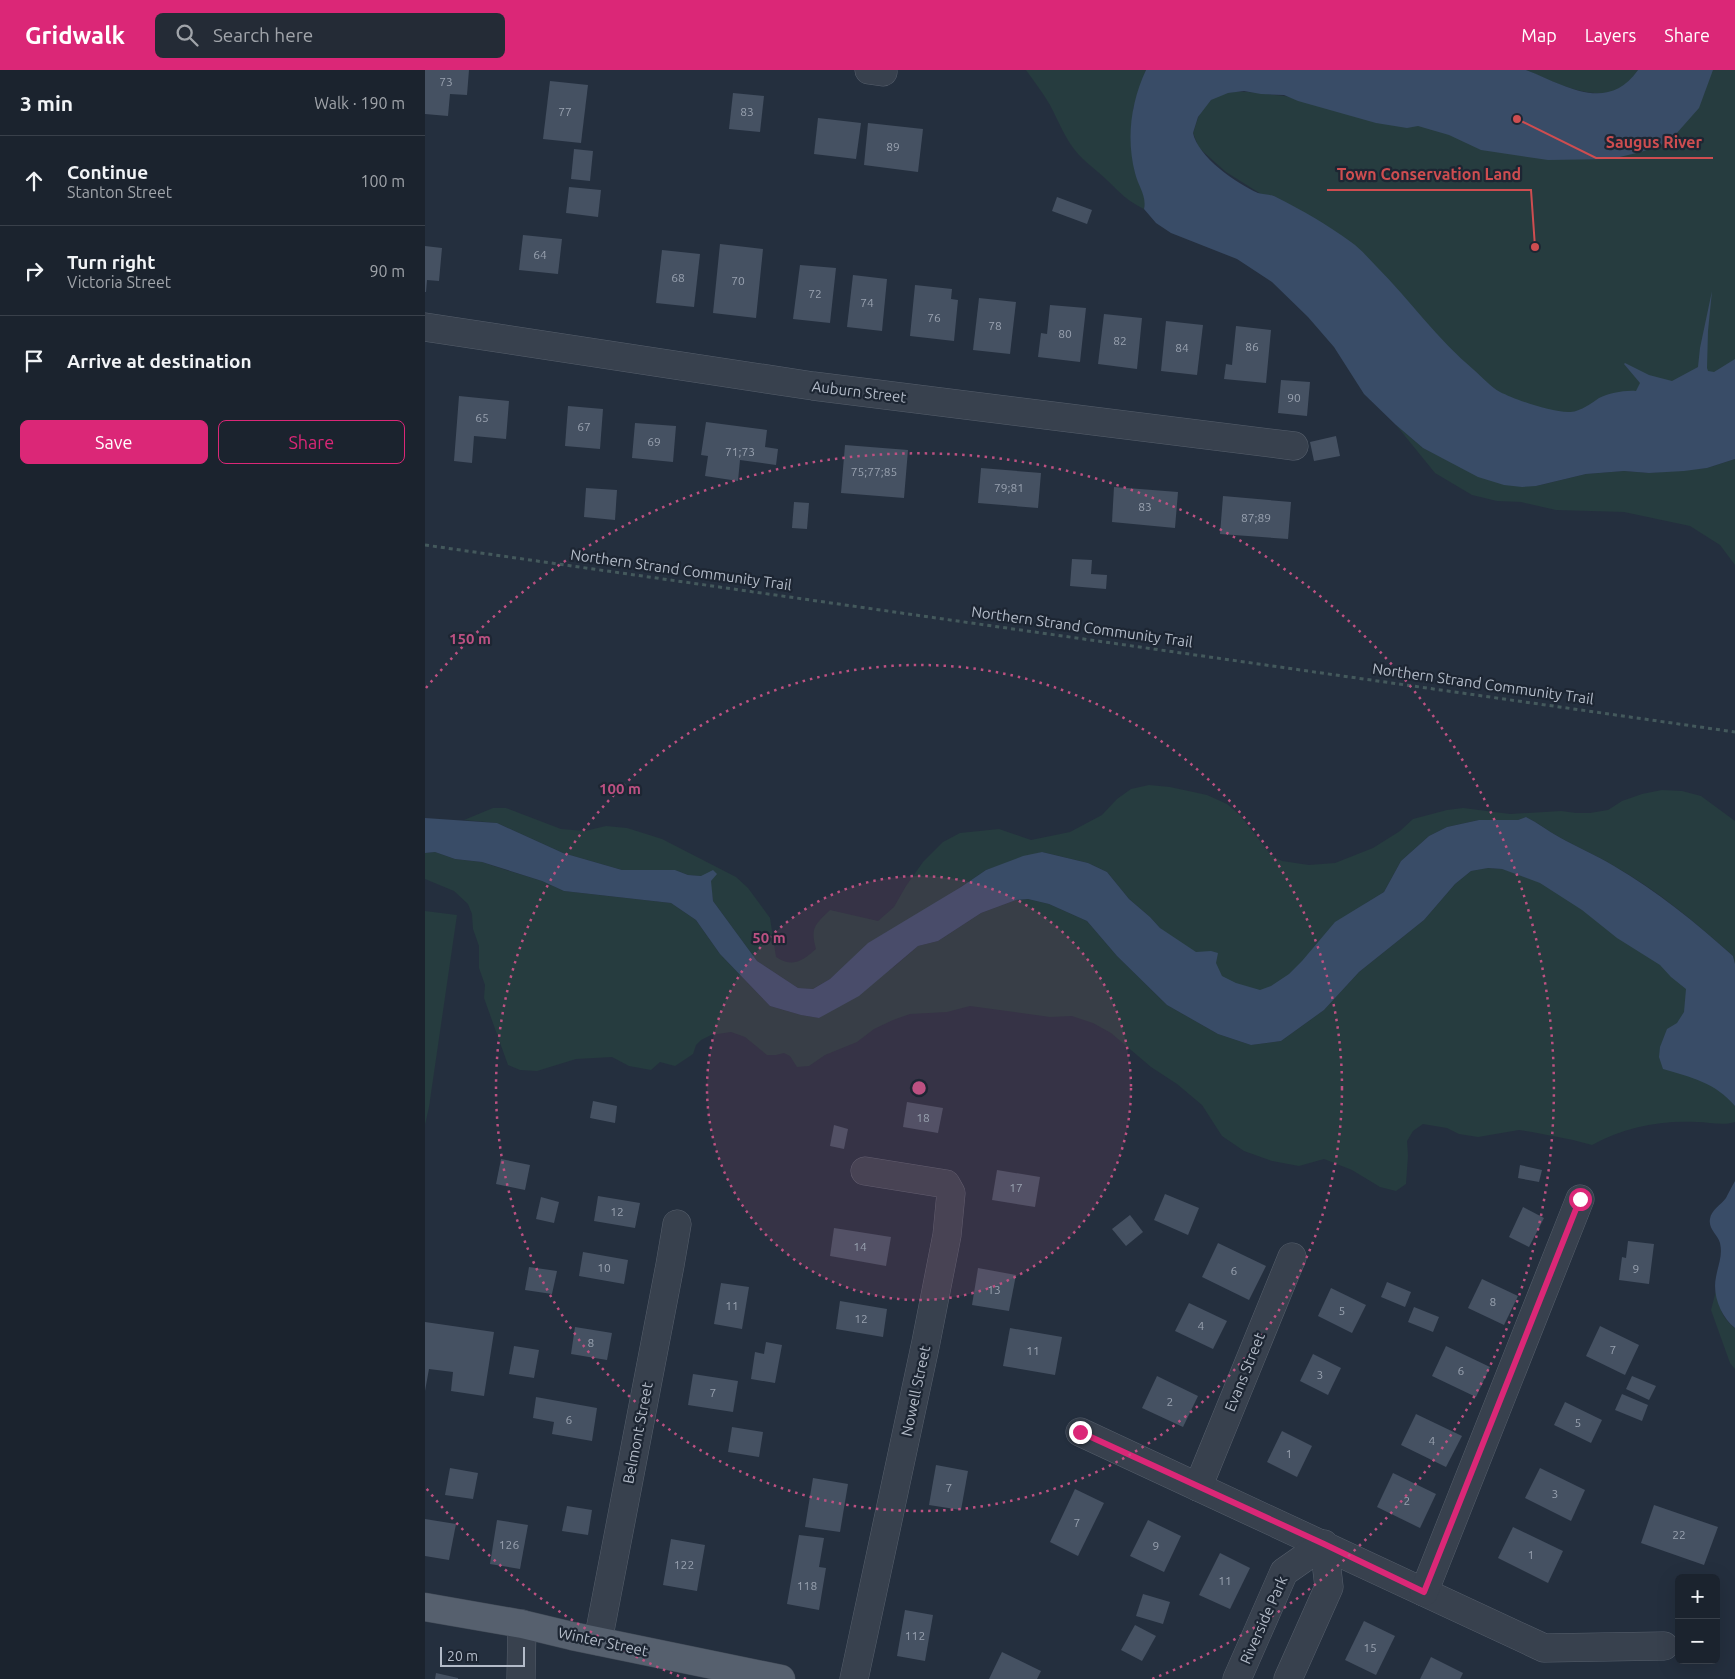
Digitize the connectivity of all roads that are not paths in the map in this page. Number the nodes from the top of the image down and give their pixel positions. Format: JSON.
{"nodes":[{"id":1,"x":425,"y":327,"type":"edge"},
{"id":2,"x":1294,"y":446,"type":"dead end"},
{"id":3,"x":865,"y":1171,"type":"dead end"},
{"id":4,"x":1580,"y":1199,"type":"dead end"},
{"id":5,"x":677,"y":1224,"type":"dead end"},
{"id":6,"x":1293,"y":1257,"type":"dead end"},
{"id":7,"x":1080,"y":1432,"type":"dead end"},
{"id":8,"x":1198,"y":1487,"type":"junction"},
{"id":9,"x":1324,"y":1544,"type":"junction"},
{"id":10,"x":1424,"y":1592,"type":"junction"},
{"id":11,"x":425,"y":1607,"type":"edge"},
{"id":12,"x":522,"y":1624,"type":"junction"},
{"id":13,"x":598,"y":1641,"type":"junction"},
{"id":14,"x":1664,"y":1646,"type":"dead end"},
{"id":15,"x":521,"y":1679,"type":"edge"},
{"id":16,"x":781,"y":1679,"type":"edge"},
{"id":17,"x":854,"y":1679,"type":"edge"},
{"id":18,"x":1237,"y":1679,"type":"edge"},
{"id":19,"x":1288,"y":1679,"type":"edge"}],
"edges":[{"from":1,"to":2,"type":"street","name":"Auburn Street"},
{"from":3,"to":17,"type":"street","name":"Nowell Street"},
{"from":4,"to":10,"type":"street"},
{"from":5,"to":13,"type":"street","name":"Belmont Street"},
{"from":6,"to":8,"type":"street","name":"Evans Street"},
{"from":7,"to":8,"type":"street"},
{"from":8,"to":9,"type":"street"},
{"from":9,"to":10,"type":"street"},
{"from":9,"to":18,"type":"street","name":"Riverside Park"},
{"from":9,"to":19,"type":"street"},
{"from":10,"to":14,"type":"street"},
{"from":11,"to":12,"type":"main road","name":"Winter Street"},
{"from":12,"to":13,"type":"main road","name":"Winter Street"},
{"from":12,"to":15,"type":"street"},
{"from":13,"to":16,"type":"main road","name":"Winter Street"}]}
